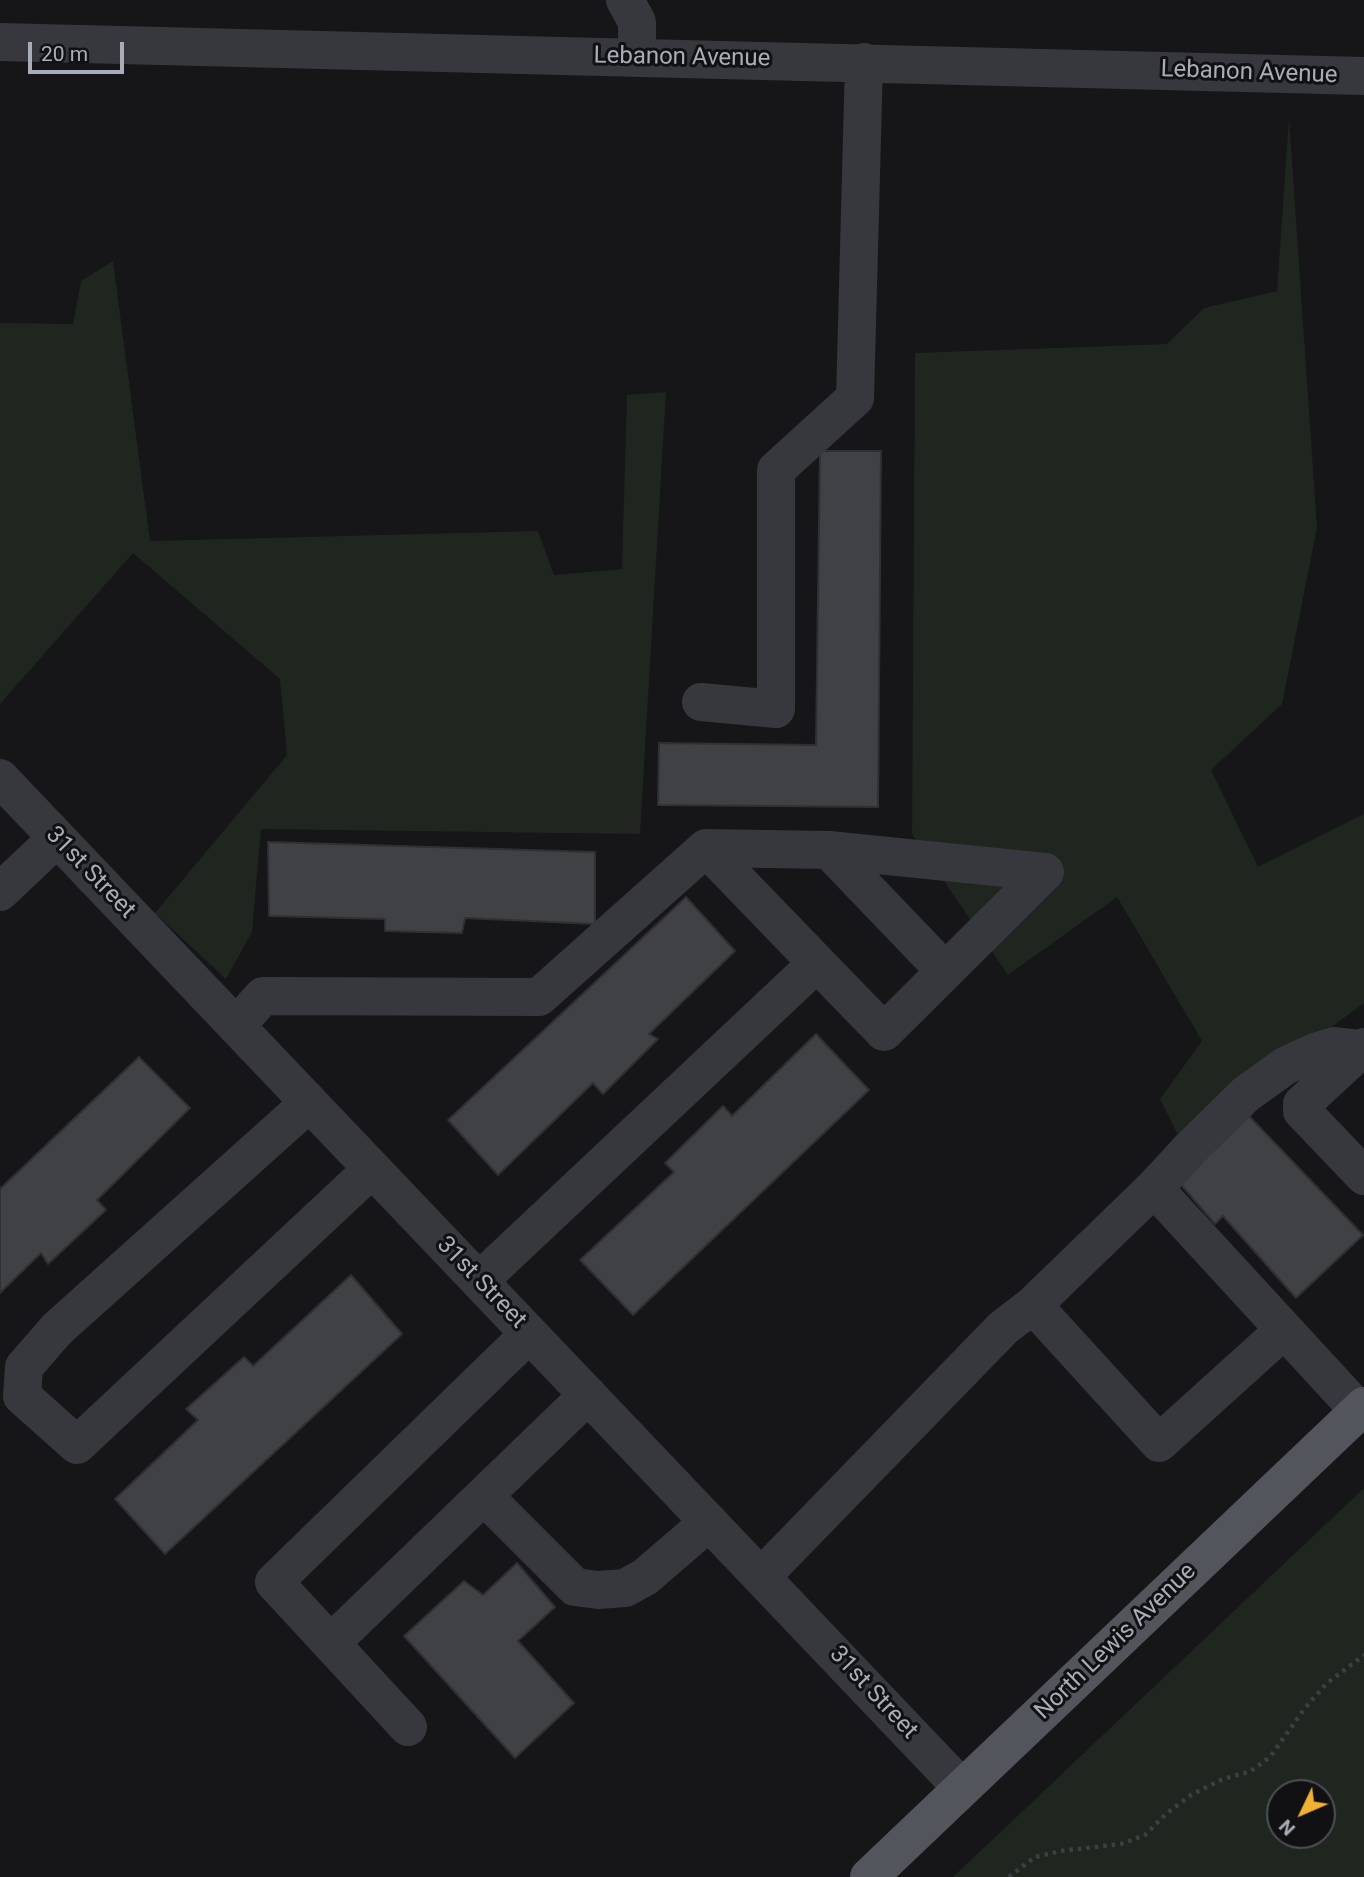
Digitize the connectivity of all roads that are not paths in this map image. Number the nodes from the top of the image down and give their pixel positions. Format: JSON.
{"nodes":[{"id":1,"x":625,"y":0,"type":"edge"},
{"id":2,"x":0,"y":42,"type":"edge"},
{"id":3,"x":637,"y":56,"type":"junction"},
{"id":4,"x":864,"y":62,"type":"junction"},
{"id":5,"x":1364,"y":76,"type":"edge"},
{"id":6,"x":701,"y":702,"type":"dead end"},
{"id":7,"x":0,"y":778,"type":"edge"},
{"id":8,"x":57,"y":838,"type":"junction"},
{"id":9,"x":706,"y":848,"type":"junction"},
{"id":10,"x":829,"y":850,"type":"junction"},
{"id":11,"x":0,"y":892,"type":"edge"},
{"id":12,"x":817,"y":963,"type":"junction"},
{"id":13,"x":945,"y":971,"type":"junction"},
{"id":14,"x":236,"y":1026,"type":"junction"},
{"id":15,"x":1362,"y":1048,"type":"edge"},
{"id":16,"x":309,"y":1103,"type":"junction"},
{"id":17,"x":372,"y":1169,"type":"junction"},
{"id":18,"x":1364,"y":1177,"type":"edge"},
{"id":19,"x":1154,"y":1188,"type":"junction"},
{"id":20,"x":479,"y":1281,"type":"junction"},
{"id":21,"x":1033,"y":1305,"type":"junction"},
{"id":22,"x":1284,"y":1330,"type":"junction"},
{"id":23,"x":529,"y":1334,"type":"junction"},
{"id":24,"x":588,"y":1395,"type":"junction"},
{"id":25,"x":1361,"y":1409,"type":"edge"},
{"id":26,"x":484,"y":1496,"type":"junction"},
{"id":27,"x":709,"y":1522,"type":"junction"},
{"id":28,"x":762,"y":1576,"type":"junction"},
{"id":29,"x":331,"y":1643,"type":"junction"},
{"id":30,"x":408,"y":1727,"type":"dead end"},
{"id":31,"x":962,"y":1788,"type":"junction"},
{"id":32,"x":869,"y":1877,"type":"edge"}],
"edges":[{"from":1,"to":3,"type":"street"},
{"from":2,"to":3,"type":"street","name":"Lebanon Avenue"},
{"from":3,"to":4,"type":"street","name":"Lebanon Avenue"},
{"from":4,"to":5,"type":"street","name":"Lebanon Avenue"},
{"from":4,"to":6,"type":"street"},
{"from":7,"to":8,"type":"street","name":"31st Street"},
{"from":8,"to":11,"type":"street"},
{"from":8,"to":14,"type":"street","name":"31st Street"},
{"from":9,"to":10,"type":"street"},
{"from":9,"to":12,"type":"street"},
{"from":9,"to":14,"type":"street"},
{"from":10,"to":13,"type":"street"},
{"from":10,"to":13,"type":"street"},
{"from":12,"to":13,"type":"street"},
{"from":12,"to":20,"type":"street"},
{"from":14,"to":16,"type":"street","name":"31st Street"},
{"from":15,"to":18,"type":"street"},
{"from":15,"to":19,"type":"street"},
{"from":16,"to":17,"type":"street","name":"31st Street"},
{"from":16,"to":17,"type":"street"},
{"from":17,"to":20,"type":"street","name":"31st Street"},
{"from":19,"to":21,"type":"street"},
{"from":19,"to":22,"type":"street"},
{"from":20,"to":23,"type":"street","name":"31st Street"},
{"from":21,"to":22,"type":"street"},
{"from":21,"to":28,"type":"street"},
{"from":22,"to":25,"type":"street"},
{"from":23,"to":24,"type":"street","name":"31st Street"},
{"from":23,"to":29,"type":"street"},
{"from":24,"to":26,"type":"street"},
{"from":24,"to":27,"type":"street","name":"31st Street"},
{"from":25,"to":31,"type":"main road","name":"North Lewis Avenue"},
{"from":26,"to":27,"type":"street"},
{"from":26,"to":29,"type":"street"},
{"from":27,"to":28,"type":"street","name":"31st Street"},
{"from":28,"to":31,"type":"street","name":"31st Street"},
{"from":29,"to":30,"type":"street"},
{"from":31,"to":32,"type":"main road","name":"North Lewis Avenue"}]}
